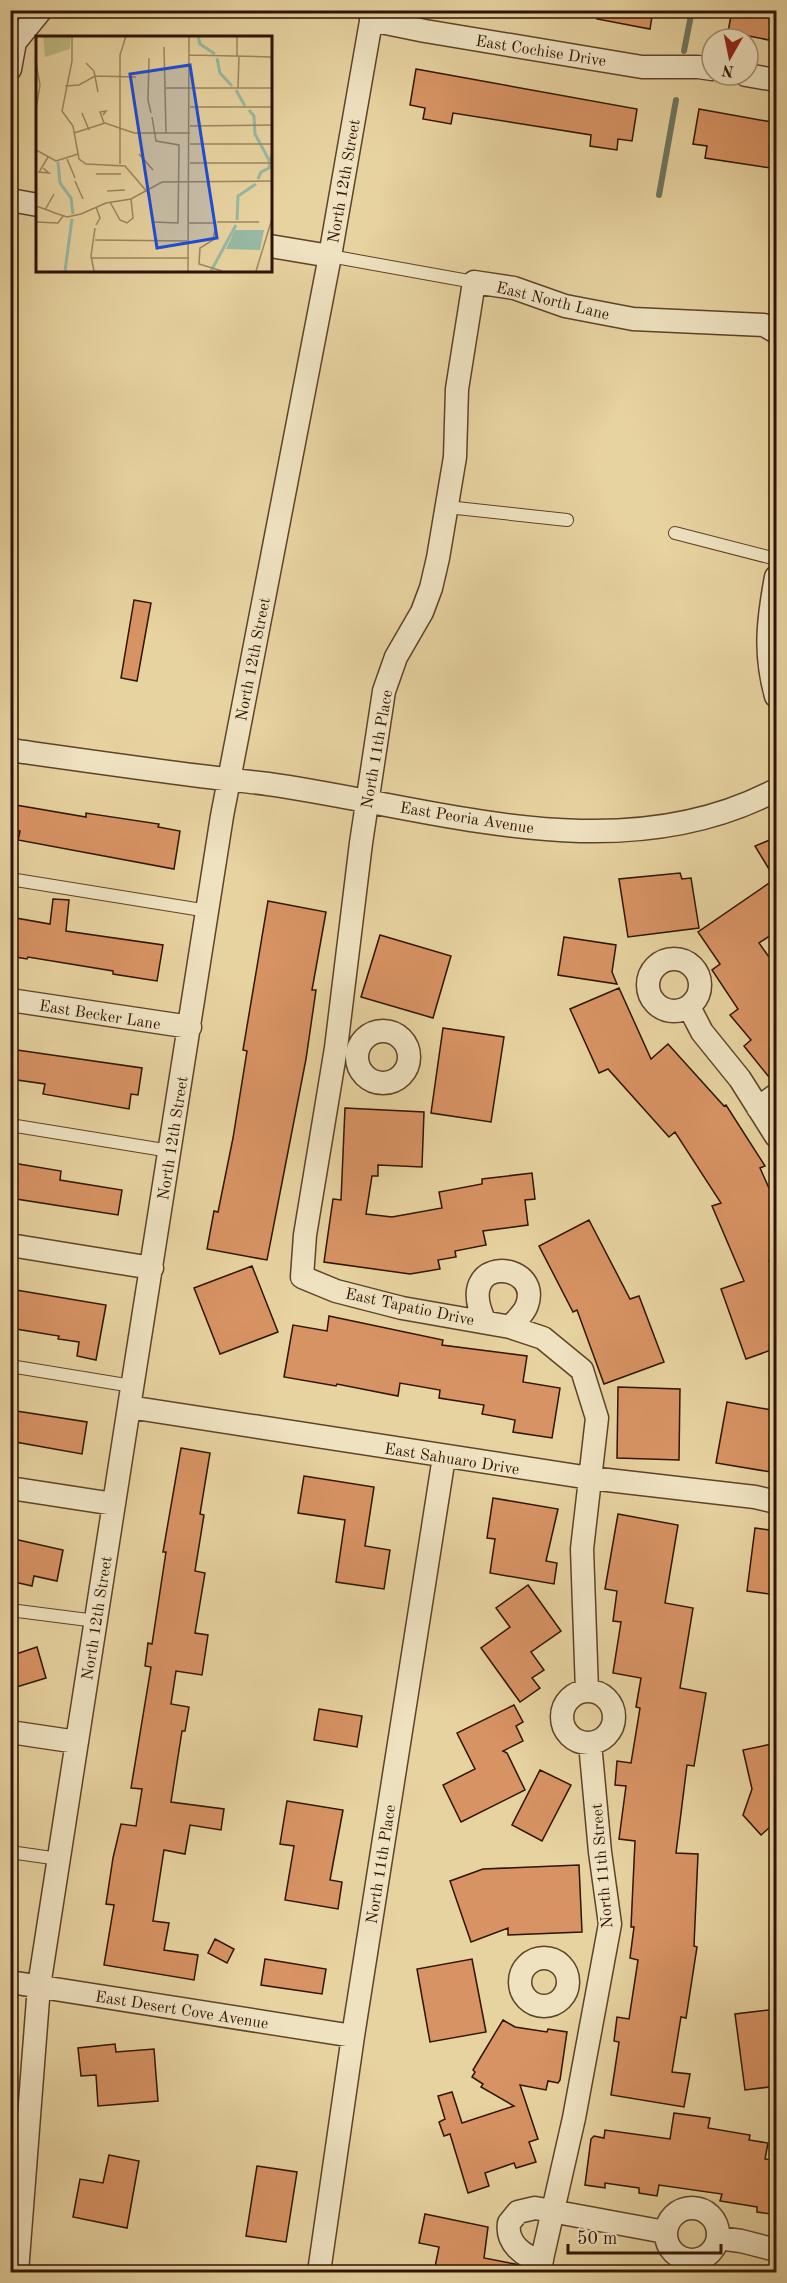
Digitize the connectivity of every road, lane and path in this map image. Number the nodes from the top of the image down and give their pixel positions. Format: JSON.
{"nodes":[{"id":1,"x":41,"y":10,"type":"edge"},
{"id":2,"x":372,"y":15,"type":"edge"},
{"id":3,"x":700,"y":67,"type":"edge"},
{"id":4,"x":10,"y":69,"type":"edge"},
{"id":5,"x":760,"y":77,"type":"edge"},
{"id":6,"x":777,"y":80,"type":"edge"},
{"id":7,"x":10,"y":200,"type":"edge"},
{"id":8,"x":36,"y":205,"type":"edge"},
{"id":9,"x":272,"y":246,"type":"edge"},
{"id":10,"x":330,"y":256,"type":"junction"},
{"id":11,"x":474,"y":282,"type":"junction"},
{"id":12,"x":777,"y":332,"type":"edge"},
{"id":13,"x":447,"y":507,"type":"junction"},
{"id":14,"x":567,"y":520,"type":"dead end"},
{"id":15,"x":675,"y":533,"type":"dead end"},
{"id":16,"x":777,"y":559,"type":"edge"},
{"id":17,"x":777,"y":577,"type":"edge"},
{"id":18,"x":777,"y":696,"type":"edge"},
{"id":19,"x":10,"y":750,"type":"edge"},
{"id":20,"x":229,"y":780,"type":"junction"},
{"id":21,"x":777,"y":789,"type":"edge"},
{"id":22,"x":367,"y":800,"type":"junction"},
{"id":23,"x":10,"y":879,"type":"edge"},
{"id":24,"x":208,"y":911,"type":"junction"},
{"id":25,"x":10,"y":1000,"type":"edge"},
{"id":26,"x":689,"y":1007,"type":"dead end"},
{"id":27,"x":190,"y":1028,"type":"junction"},
{"id":28,"x":777,"y":1095,"type":"edge"},
{"id":29,"x":758,"y":1108,"type":"junction"},
{"id":30,"x":10,"y":1125,"type":"edge"},
{"id":31,"x":777,"y":1136,"type":"edge"},
{"id":32,"x":170,"y":1151,"type":"junction"},
{"id":33,"x":10,"y":1245,"type":"edge"},
{"id":34,"x":152,"y":1268,"type":"junction"},
{"id":35,"x":302,"y":1277,"type":"joint"},
{"id":36,"x":485,"y":1322,"type":"junction"},
{"id":37,"x":510,"y":1327,"type":"junction"},
{"id":38,"x":10,"y":1366,"type":"edge"},
{"id":39,"x":131,"y":1397,"type":"junction"},
{"id":40,"x":444,"y":1457,"type":"junction"},
{"id":41,"x":590,"y":1478,"type":"junction"},
{"id":42,"x":10,"y":1488,"type":"edge"},
{"id":43,"x":777,"y":1502,"type":"edge"},
{"id":44,"x":114,"y":1504,"type":"junction"},
{"id":45,"x":10,"y":1610,"type":"edge"},
{"id":46,"x":96,"y":1621,"type":"junction"},
{"id":47,"x":587,"y":1690,"type":"junction"},
{"id":48,"x":10,"y":1732,"type":"edge"},
{"id":49,"x":76,"y":1742,"type":"junction"},
{"id":50,"x":590,"y":1743,"type":"junction"},
{"id":51,"x":10,"y":1852,"type":"edge"},
{"id":52,"x":59,"y":1859,"type":"junction"},
{"id":53,"x":10,"y":1982,"type":"edge"},
{"id":54,"x":39,"y":1986,"type":"junction"},
{"id":55,"x":568,"y":1986,"type":"dead end"},
{"id":56,"x":599,"y":1988,"type":"junction"},
{"id":57,"x":353,"y":2036,"type":"junction"},
{"id":58,"x":552,"y":2211,"type":"junction"},
{"id":59,"x":666,"y":2232,"type":"junction"},
{"id":60,"x":718,"y":2238,"type":"junction"},
{"id":61,"x":777,"y":2250,"type":"edge"},
{"id":62,"x":541,"y":2266,"type":"edge"},
{"id":63,"x":17,"y":2272,"type":"edge"},
{"id":64,"x":319,"y":2272,"type":"edge"}],
"edges":[{"from":1,"to":4,"type":"street"},
{"from":2,"to":3,"type":"street","name":"East Cochise Drive"},
{"from":2,"to":10,"type":"street","name":"North 12th Street"},
{"from":5,"to":6,"type":"street"},
{"from":7,"to":8,"type":"street"},
{"from":9,"to":10,"type":"street"},
{"from":10,"to":11,"type":"lane","name":"East North Lane"},
{"from":10,"to":20,"type":"street","name":"North 12th Street"},
{"from":11,"to":12,"type":"street","name":"East North Lane"},
{"from":11,"to":13,"type":"street","name":"North 11th Place"},
{"from":13,"to":14,"type":"lane"},
{"from":13,"to":22,"type":"street","name":"North 11th Place"},
{"from":15,"to":16,"type":"lane"},
{"from":17,"to":18,"type":"street"},
{"from":19,"to":20,"type":"street","name":"East Peoria Avenue"},
{"from":20,"to":22,"type":"street","name":"East Peoria Avenue"},
{"from":20,"to":24,"type":"street","name":"North 12th Street"},
{"from":21,"to":22,"type":"street","name":"East Peoria Avenue"},
{"from":22,"to":35,"type":"street","name":"North 11th Place"},
{"from":23,"to":24,"type":"lane"},
{"from":24,"to":27,"type":"street","name":"North 12th Street"},
{"from":25,"to":27,"type":"street","name":"East Becker Lane"},
{"from":26,"to":29,"type":"street"},
{"from":27,"to":32,"type":"street","name":"North 12th Street"},
{"from":28,"to":29,"type":"street"},
{"from":29,"to":31,"type":"street"},
{"from":30,"to":32,"type":"lane"},
{"from":32,"to":34,"type":"street","name":"North 12th Street"},
{"from":33,"to":34,"type":"street"},
{"from":34,"to":39,"type":"street","name":"North 12th Street"},
{"from":35,"to":36,"type":"street","name":"East Tapatio Drive"},
{"from":36,"to":37,"type":"street","name":"East Tapatio Drive"},
{"from":36,"to":37,"type":"street","name":"East Tapatio Drive"},
{"from":37,"to":41,"type":"street","name":"East Tapatio Drive"},
{"from":38,"to":39,"type":"lane"},
{"from":39,"to":40,"type":"street","name":"East Sahuaro Drive"},
{"from":39,"to":44,"type":"street","name":"North 12th Street"},
{"from":40,"to":41,"type":"street","name":"East Sahuaro Drive"},
{"from":40,"to":57,"type":"street","name":"North 11th Place"},
{"from":41,"to":43,"type":"street","name":"East Sahuaro Drive"},
{"from":41,"to":47,"type":"street"},
{"from":42,"to":44,"type":"street"},
{"from":44,"to":46,"type":"street","name":"North 12th Street"},
{"from":45,"to":46,"type":"lane"},
{"from":46,"to":49,"type":"street","name":"North 12th Street"},
{"from":47,"to":50,"type":"street"},
{"from":47,"to":50,"type":"street"},
{"from":48,"to":49,"type":"street"},
{"from":49,"to":52,"type":"street","name":"North 12th Street"},
{"from":50,"to":56,"type":"street","name":"North 11th Street"},
{"from":51,"to":52,"type":"lane"},
{"from":52,"to":54,"type":"street","name":"North 12th Street"},
{"from":53,"to":54,"type":"street","name":"East Desert Cove Avenue"},
{"from":54,"to":57,"type":"street","name":"East Desert Cove Avenue"},
{"from":54,"to":63,"type":"street","name":"North 12th Street"},
{"from":55,"to":56,"type":"street"},
{"from":56,"to":58,"type":"street","name":"North 11th Street"},
{"from":57,"to":64,"type":"street","name":"North 11th Place"},
{"from":58,"to":59,"type":"street"},
{"from":58,"to":62,"type":"street","name":"North 11th Street"},
{"from":58,"to":62,"type":"street","name":"North 11th Street"},
{"from":59,"to":60,"type":"street"},
{"from":59,"to":60,"type":"street"},
{"from":60,"to":61,"type":"street"}]}
